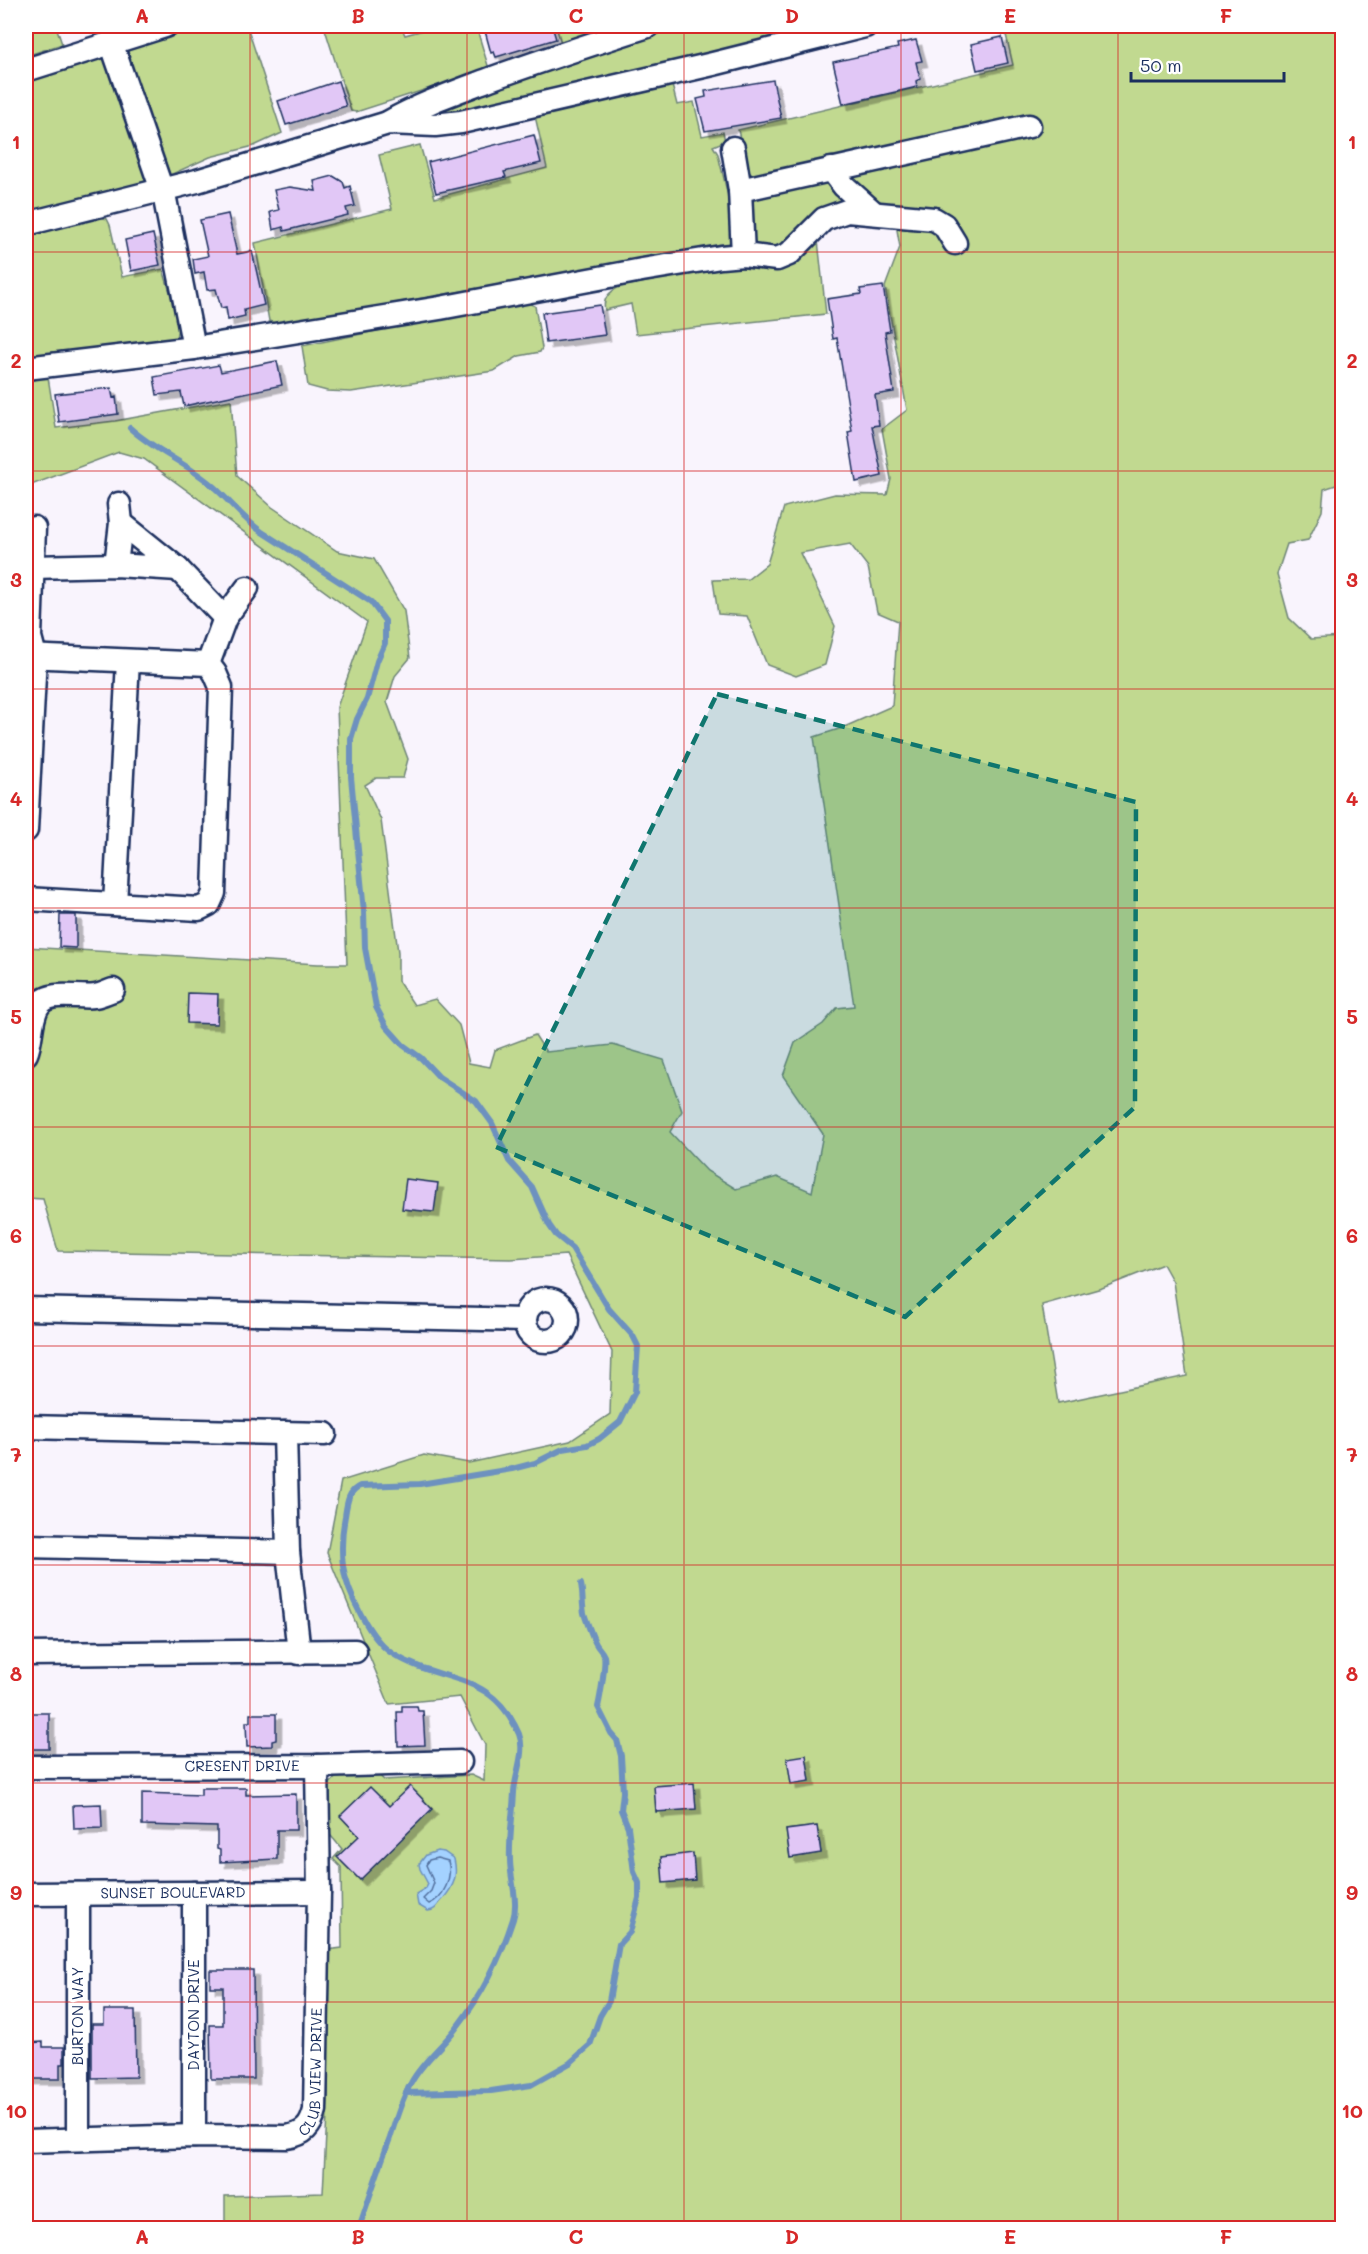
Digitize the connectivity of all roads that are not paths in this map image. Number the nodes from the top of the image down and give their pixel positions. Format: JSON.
{"nodes":[{"id":1,"x":165,"y":26,"type":"edge"},
{"id":2,"x":648,"y":26,"type":"edge"},
{"id":3,"x":865,"y":26,"type":"edge"},
{"id":4,"x":111,"y":42,"type":"junction"},
{"id":5,"x":26,"y":70,"type":"edge"},
{"id":6,"x":388,"y":123,"type":"junction"},
{"id":7,"x":1029,"y":126,"type":"dead end"},
{"id":8,"x":733,"y":148,"type":"dead end"},
{"id":9,"x":831,"y":169,"type":"junction"},
{"id":10,"x":162,"y":190,"type":"junction"},
{"id":11,"x":740,"y":190,"type":"junction"},
{"id":12,"x":873,"y":212,"type":"junction"},
{"id":13,"x":26,"y":224,"type":"edge"},
{"id":14,"x":955,"y":243,"type":"dead end"},
{"id":15,"x":743,"y":255,"type":"junction"},
{"id":16,"x":194,"y":348,"type":"junction"},
{"id":17,"x":26,"y":368,"type":"edge"},
{"id":18,"x":34,"y":528,"type":"dead end"},
{"id":19,"x":117,"y":565,"type":"junction"},
{"id":20,"x":32,"y":567,"type":"junction"},
{"id":21,"x":178,"y":569,"type":"junction"},
{"id":22,"x":247,"y":588,"type":"dead end"},
{"id":23,"x":225,"y":618,"type":"junction"},
{"id":24,"x":30,"y":656,"type":"edge"},
{"id":25,"x":128,"y":662,"type":"junction"},
{"id":26,"x":208,"y":664,"type":"junction"},
{"id":27,"x":26,"y":830,"type":"edge"},
{"id":28,"x":26,"y":899,"type":"edge"},
{"id":29,"x":115,"y":904,"type":"junction"},
{"id":30,"x":113,"y":990,"type":"dead end"},
{"id":31,"x":26,"y":1054,"type":"edge"},
{"id":32,"x":26,"y":1309,"type":"edge"},
{"id":33,"x":525,"y":1320,"type":"dead end"},
{"id":34,"x":26,"y":1427,"type":"edge"},
{"id":35,"x":285,"y":1433,"type":"junction"},
{"id":36,"x":325,"y":1434,"type":"dead end"},
{"id":37,"x":26,"y":1546,"type":"edge"},
{"id":38,"x":288,"y":1552,"type":"junction"},
{"id":39,"x":355,"y":1651,"type":"dead end"},
{"id":40,"x":299,"y":1653,"type":"junction"},
{"id":41,"x":26,"y":1654,"type":"edge"},
{"id":42,"x":460,"y":1762,"type":"dead end"},
{"id":43,"x":317,"y":1766,"type":"junction"},
{"id":44,"x":26,"y":1767,"type":"edge"},
{"id":45,"x":319,"y":1892,"type":"junction"},
{"id":46,"x":194,"y":1893,"type":"junction"},
{"id":47,"x":26,"y":1894,"type":"edge"},
{"id":48,"x":78,"y":1894,"type":"junction"},
{"id":49,"x":194,"y":2136,"type":"junction"},
{"id":50,"x":78,"y":2139,"type":"junction"},
{"id":51,"x":26,"y":2141,"type":"edge"}],
"edges":[{"from":1,"to":4,"type":"street"},
{"from":2,"to":6,"type":"street"},
{"from":3,"to":6,"type":"street"},
{"from":4,"to":5,"type":"street"},
{"from":4,"to":10,"type":"street"},
{"from":6,"to":10,"type":"street"},
{"from":7,"to":9,"type":"street"},
{"from":8,"to":11,"type":"street"},
{"from":9,"to":11,"type":"street"},
{"from":9,"to":12,"type":"street"},
{"from":10,"to":13,"type":"street"},
{"from":10,"to":16,"type":"street"},
{"from":11,"to":15,"type":"street"},
{"from":12,"to":14,"type":"street"},
{"from":12,"to":15,"type":"street"},
{"from":15,"to":16,"type":"street"},
{"from":16,"to":17,"type":"street"},
{"from":18,"to":20,"type":"street"},
{"from":19,"to":20,"type":"street"},
{"from":19,"to":21,"type":"street"},
{"from":19,"to":21,"type":"street"},
{"from":20,"to":24,"type":"street"},
{"from":21,"to":23,"type":"street"},
{"from":22,"to":23,"type":"street"},
{"from":23,"to":26,"type":"street"},
{"from":24,"to":25,"type":"street"},
{"from":24,"to":27,"type":"street"},
{"from":25,"to":26,"type":"street"},
{"from":25,"to":29,"type":"street"},
{"from":26,"to":29,"type":"street"},
{"from":28,"to":29,"type":"street"},
{"from":30,"to":31,"type":"street"},
{"from":32,"to":33,"type":"street"},
{"from":34,"to":35,"type":"street"},
{"from":35,"to":36,"type":"street"},
{"from":35,"to":38,"type":"street"},
{"from":37,"to":38,"type":"street"},
{"from":38,"to":40,"type":"street"},
{"from":39,"to":40,"type":"street"},
{"from":40,"to":41,"type":"street"},
{"from":42,"to":43,"type":"street","name":"CRESENT DRIVE"},
{"from":43,"to":44,"type":"street","name":"CRESENT DRIVE"},
{"from":43,"to":45,"type":"street","name":"CLUB VIEW DRIVE"},
{"from":45,"to":46,"type":"street","name":"SUNSET BOULEVARD"},
{"from":45,"to":49,"type":"street","name":"CLUB VIEW DRIVE"},
{"from":46,"to":48,"type":"street","name":"SUNSET BOULEVARD"},
{"from":46,"to":49,"type":"street","name":"DAYTON DRIVE"},
{"from":47,"to":48,"type":"street","name":"SUNSET BOULEVARD"},
{"from":48,"to":50,"type":"street","name":"BURTON WAY"},
{"from":49,"to":50,"type":"street","name":"CLUB VIEW DRIVE"},
{"from":50,"to":51,"type":"street","name":"CLUB VIEW DRIVE"}]}
